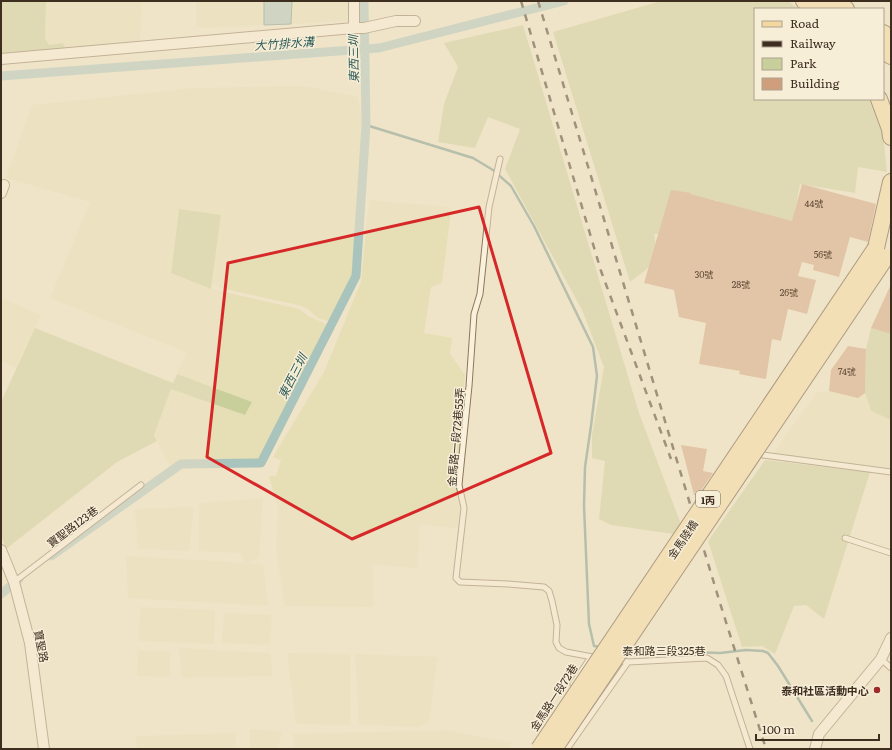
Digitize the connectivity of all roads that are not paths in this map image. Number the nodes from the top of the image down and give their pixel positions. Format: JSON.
{"nodes":[{"id":1,"x":354,"y":1,"type":"edge"},
{"id":2,"x":834,"y":1,"type":"edge"},
{"id":3,"x":807,"y":4,"type":"edge"},
{"id":4,"x":820,"y":8,"type":"edge"},
{"id":5,"x":844,"y":8,"type":"edge"},
{"id":6,"x":415,"y":21,"type":"dead end"},
{"id":7,"x":354,"y":28,"type":"junction"},
{"id":8,"x":1,"y":59,"type":"edge"},
{"id":9,"x":879,"y":100,"type":"edge"},
{"id":10,"x":891,"y":137,"type":"edge"},
{"id":11,"x":500,"y":159,"type":"dead end"},
{"id":12,"x":891,"y":182,"type":"edge"},
{"id":13,"x":891,"y":227,"type":"edge"},
{"id":14,"x":885,"y":252,"type":"edge"},
{"id":15,"x":763,"y":456,"type":"dead end"},
{"id":16,"x":891,"y":472,"type":"edge"},
{"id":17,"x":141,"y":486,"type":"dead end"},
{"id":18,"x":845,"y":538,"type":"dead end"},
{"id":19,"x":1,"y":550,"type":"edge"},
{"id":20,"x":891,"y":553,"type":"edge"},
{"id":21,"x":14,"y":582,"type":"junction"},
{"id":22,"x":891,"y":638,"type":"edge"},
{"id":23,"x":591,"y":657,"type":"junction"},
{"id":24,"x":881,"y":659,"type":"junction"},
{"id":25,"x":628,"y":662,"type":"junction"},
{"id":26,"x":891,"y":668,"type":"edge"},
{"id":27,"x":570,"y":690,"type":"dead end"},
{"id":28,"x":44,"y":749,"type":"edge"},
{"id":29,"x":539,"y":749,"type":"edge"},
{"id":30,"x":554,"y":749,"type":"edge"},
{"id":31,"x":567,"y":749,"type":"edge"},
{"id":32,"x":750,"y":749,"type":"edge"},
{"id":33,"x":815,"y":749,"type":"edge"}],
"edges":[{"from":1,"to":7,"type":"street"},
{"from":2,"to":5,"type":"main road"},
{"from":3,"to":4,"type":"main road"},
{"from":6,"to":7,"type":"street"},
{"from":7,"to":8,"type":"street"},
{"from":9,"to":10,"type":"main road"},
{"from":11,"to":23,"type":"lane","name":"金馬路一段72巷55弄"},
{"from":12,"to":14,"type":"main road"},
{"from":13,"to":14,"type":"main road","number":"1丙"},
{"from":14,"to":29,"type":"main road","name":"金馬陸橋","number":"1丙","bridge":true},
{"from":14,"to":30,"type":"main road","name":"金馬陸橋","number":"1丙","bridge":true},
{"from":15,"to":16,"type":"lane"},
{"from":17,"to":21,"type":"lane","name":"寶聖路123巷"},
{"from":18,"to":20,"type":"lane"},
{"from":19,"to":21,"type":"street","name":"寶聖路"},
{"from":21,"to":28,"type":"street","name":"寶聖路"},
{"from":22,"to":24,"type":"street"},
{"from":23,"to":25,"type":"lane","name":"泰和路三段325巷"},
{"from":23,"to":27,"type":"lane","name":"金馬路一段72巷"},
{"from":24,"to":26,"type":"lane"},
{"from":24,"to":33,"type":"street"},
{"from":25,"to":31,"type":"lane"},
{"from":25,"to":32,"type":"lane","name":"泰和路三段325巷"}]}
